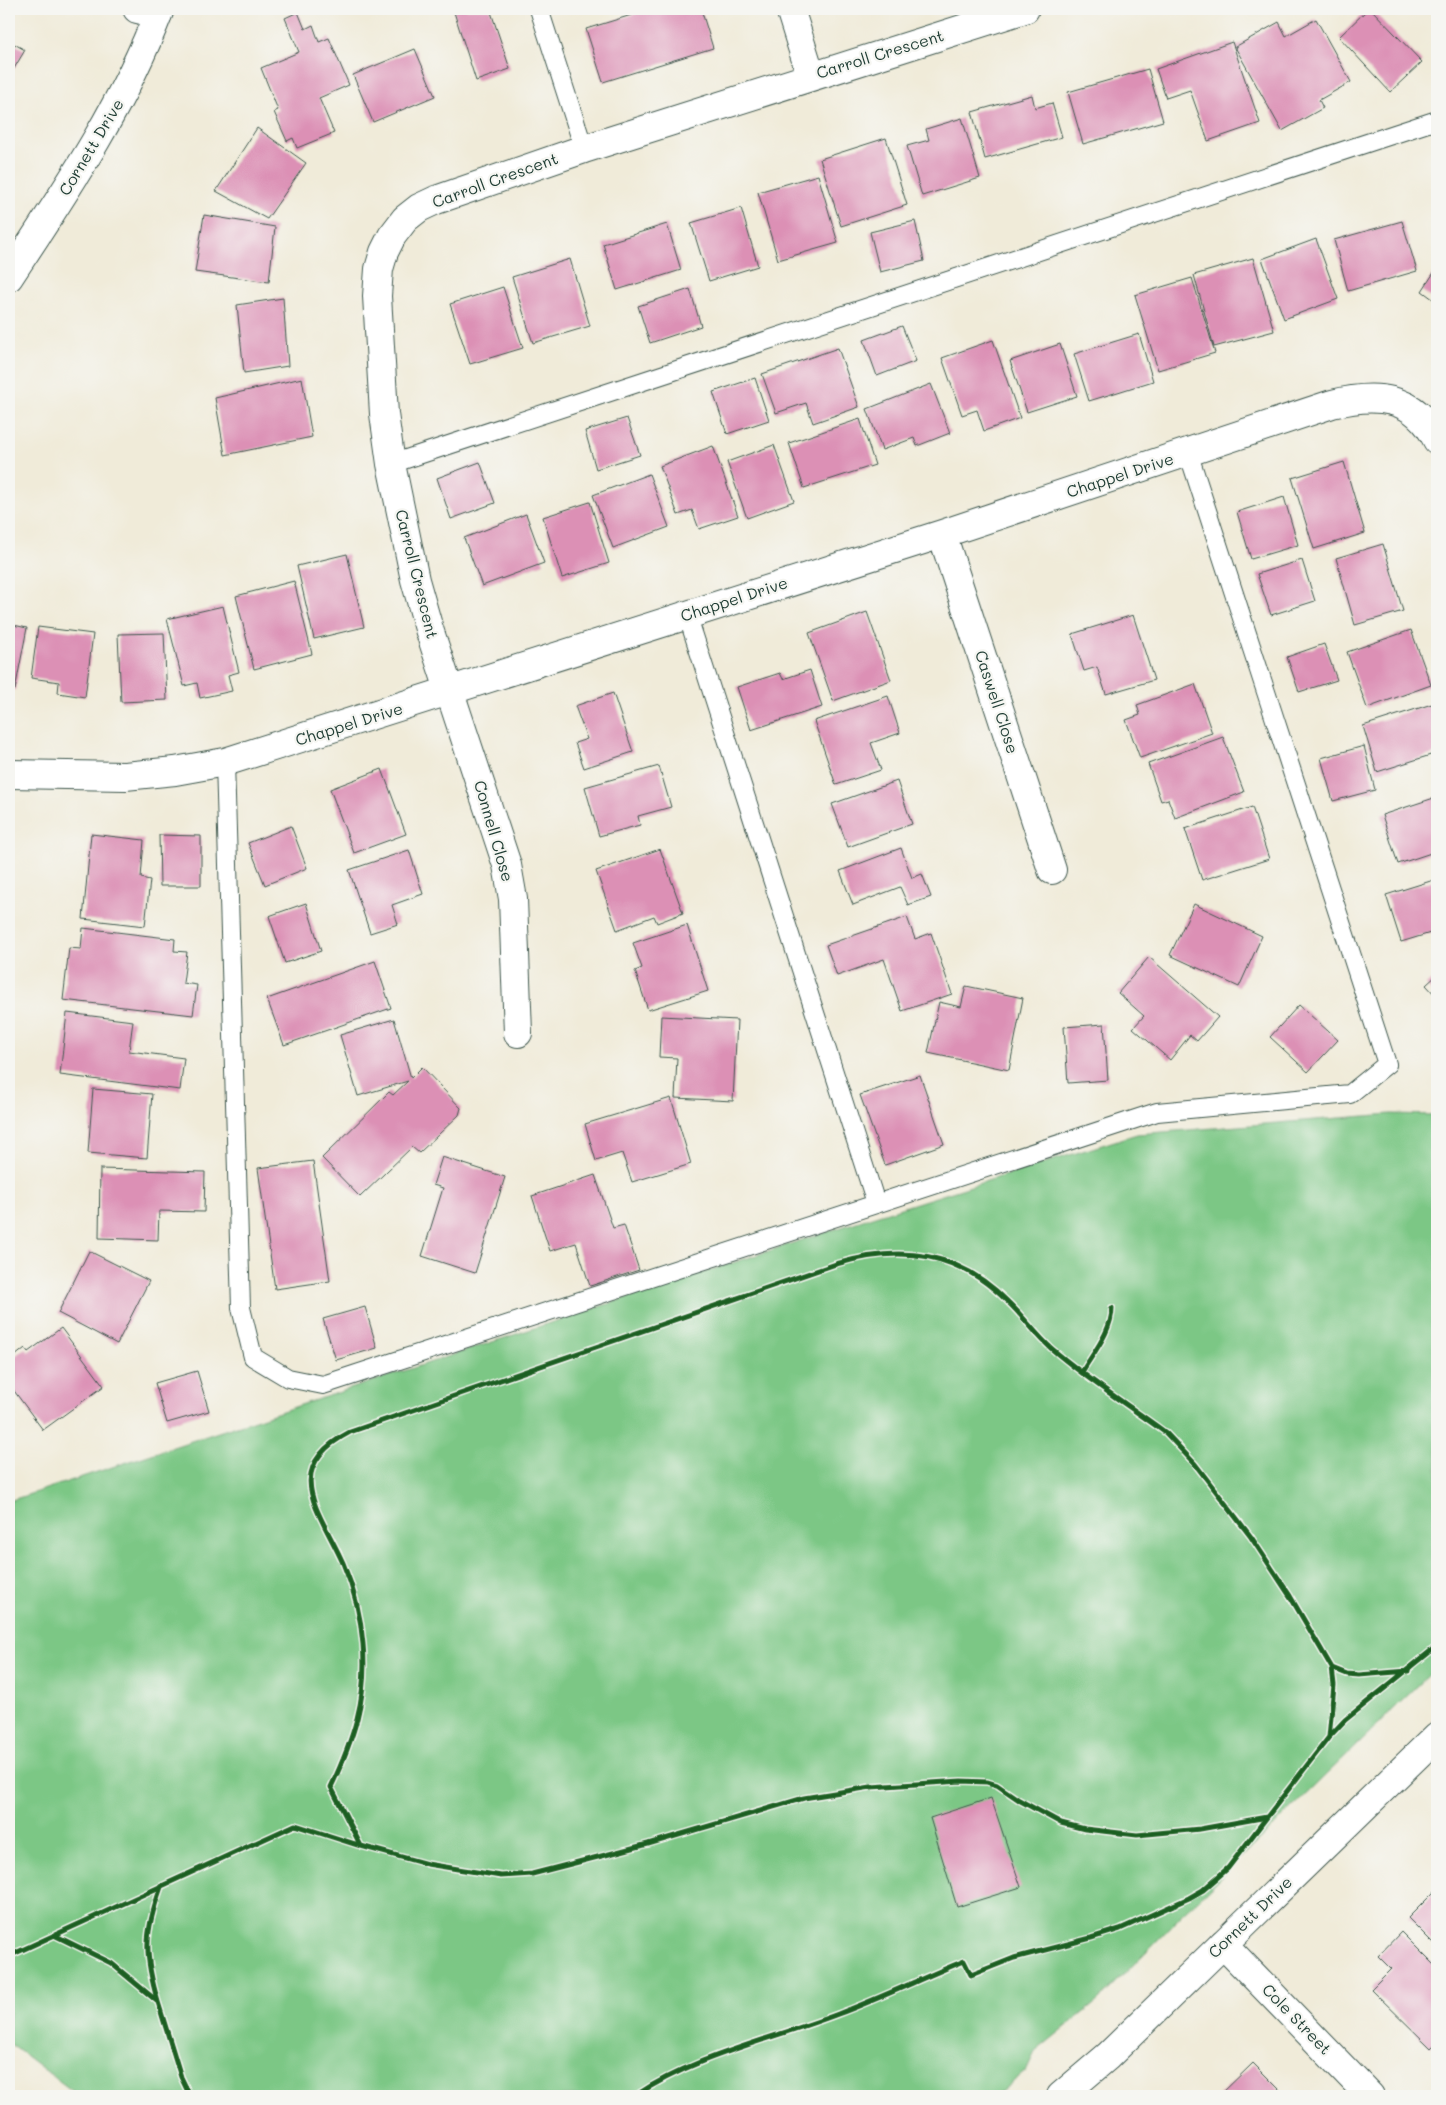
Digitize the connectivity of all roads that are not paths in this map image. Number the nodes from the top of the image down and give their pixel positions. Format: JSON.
{"nodes":[{"id":1,"x":539,"y":9,"type":"edge"},
{"id":2,"x":790,"y":9,"type":"edge"},
{"id":3,"x":1025,"y":9,"type":"edge"},
{"id":4,"x":152,"y":11,"type":"edge"},
{"id":5,"x":811,"y":76,"type":"junction"},
{"id":6,"x":1437,"y":120,"type":"edge"},
{"id":7,"x":584,"y":149,"type":"junction"},
{"id":8,"x":9,"y":277,"type":"edge"},
{"id":9,"x":1437,"y":440,"type":"edge"},
{"id":10,"x":1188,"y":452,"type":"junction"},
{"id":11,"x":391,"y":464,"type":"junction"},
{"id":12,"x":942,"y":534,"type":"junction"},
{"id":13,"x":687,"y":614,"type":"junction"},
{"id":14,"x":450,"y":692,"type":"junction"},
{"id":15,"x":225,"y":762,"type":"junction"},
{"id":16,"x":9,"y":774,"type":"edge"},
{"id":17,"x":1052,"y":870,"type":"dead end"},
{"id":18,"x":518,"y":1033,"type":"dead end"},
{"id":19,"x":876,"y":1203,"type":"junction"},
{"id":20,"x":1437,"y":1736,"type":"edge"},
{"id":21,"x":1223,"y":1944,"type":"junction"},
{"id":22,"x":1061,"y":2096,"type":"edge"},
{"id":23,"x":1370,"y":2096,"type":"edge"}],
"edges":[{"from":1,"to":7,"type":"lane"},
{"from":2,"to":5,"type":"street"},
{"from":3,"to":5,"type":"street","name":"Carroll Crescent"},
{"from":4,"to":8,"type":"street","name":"Cornett Drive"},
{"from":5,"to":7,"type":"street","name":"Carroll Crescent"},
{"from":6,"to":11,"type":"lane"},
{"from":7,"to":11,"type":"street","name":"Carroll Crescent"},
{"from":9,"to":10,"type":"street","name":"Chappel Drive"},
{"from":10,"to":12,"type":"street","name":"Chappel Drive"},
{"from":10,"to":19,"type":"lane"},
{"from":11,"to":14,"type":"street","name":"Carroll Crescent"},
{"from":12,"to":13,"type":"street","name":"Chappel Drive"},
{"from":12,"to":17,"type":"street","name":"Caswell Close"},
{"from":13,"to":14,"type":"street","name":"Chappel Drive"},
{"from":13,"to":19,"type":"lane"},
{"from":14,"to":15,"type":"street","name":"Chappel Drive"},
{"from":14,"to":18,"type":"street","name":"Connell Close"},
{"from":15,"to":16,"type":"street","name":"Chappel Drive"},
{"from":15,"to":19,"type":"lane"},
{"from":20,"to":21,"type":"street","name":"Cornett Drive"},
{"from":21,"to":22,"type":"street","name":"Cornett Drive"},
{"from":21,"to":23,"type":"street","name":"Cole Street"}]}
